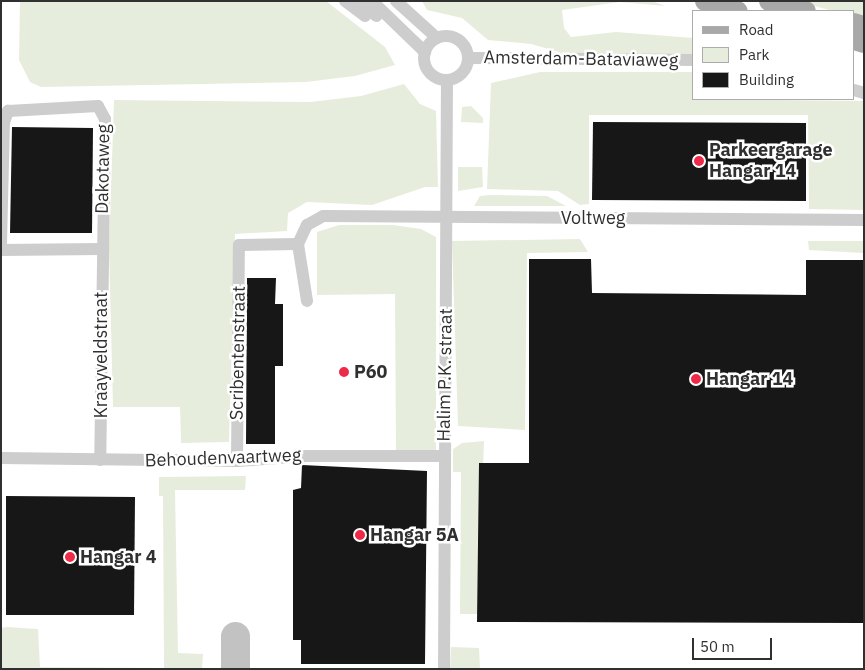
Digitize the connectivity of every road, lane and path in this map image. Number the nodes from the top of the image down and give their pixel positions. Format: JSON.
{"nodes":[{"id":1,"x":345,"y":1,"type":"edge"},
{"id":2,"x":359,"y":1,"type":"edge"},
{"id":3,"x":372,"y":1,"type":"edge"},
{"id":4,"x":396,"y":1,"type":"edge"},
{"id":5,"x":704,"y":1,"type":"edge"},
{"id":6,"x":769,"y":1,"type":"edge"},
{"id":7,"x":734,"y":10,"type":"edge"},
{"id":8,"x":802,"y":10,"type":"edge"},
{"id":9,"x":382,"y":20,"type":"junction"},
{"id":10,"x":395,"y":22,"type":"junction"},
{"id":11,"x":437,"y":38,"type":"junction"},
{"id":12,"x":424,"y":52,"type":"junction"},
{"id":13,"x":469,"y":58,"type":"junction"},
{"id":14,"x":692,"y":60,"type":"edge"},
{"id":15,"x":447,"y":81,"type":"junction"},
{"id":16,"x":446,"y":217,"type":"junction"},
{"id":17,"x":864,"y":220,"type":"edge"},
{"id":18,"x":1,"y":243,"type":"edge"},
{"id":19,"x":298,"y":244,"type":"junction"},
{"id":20,"x":101,"y":249,"type":"junction"},
{"id":21,"x":1,"y":250,"type":"edge"},
{"id":22,"x":307,"y":300,"type":"dead end"},
{"id":23,"x":444,"y":456,"type":"junction"},
{"id":24,"x":1,"y":458,"type":"edge"},
{"id":25,"x":100,"y":460,"type":"junction"},
{"id":26,"x":237,"y":461,"type":"junction"},
{"id":27,"x":444,"y":669,"type":"edge"}],
"edges":[{"from":1,"to":9,"type":"street"},
{"from":2,"to":9,"type":"street"},
{"from":3,"to":10,"type":"street"},
{"from":4,"to":11,"type":"street"},
{"from":5,"to":7,"type":"main road"},
{"from":6,"to":8,"type":"main road"},
{"from":9,"to":10,"type":"street"},
{"from":10,"to":12,"type":"street"},
{"from":11,"to":12,"type":"street"},
{"from":11,"to":13,"type":"street"},
{"from":12,"to":15,"type":"street"},
{"from":13,"to":14,"type":"street","name":"Amsterdam-Bataviaweg"},
{"from":13,"to":15,"type":"street"},
{"from":15,"to":16,"type":"street","name":"Halim P.K. straat"},
{"from":16,"to":17,"type":"street","name":"Voltweg"},
{"from":16,"to":19,"type":"street","name":"Voltweg"},
{"from":16,"to":23,"type":"street","name":"Halim P.K. straat"},
{"from":18,"to":20,"type":"street","name":"Dakotaweg"},
{"from":19,"to":22,"type":"street"},
{"from":19,"to":26,"type":"street","name":"Scribentenstraat"},
{"from":20,"to":21,"type":"street"},
{"from":20,"to":25,"type":"street","name":"Kraayveldstraat"},
{"from":23,"to":26,"type":"street","name":"Behoudenvaartweg"},
{"from":23,"to":27,"type":"street","name":"Halim P.K. straat"},
{"from":24,"to":25,"type":"street","name":"Behoudenvaartweg"},
{"from":25,"to":26,"type":"street","name":"Behoudenvaartweg"}]}
